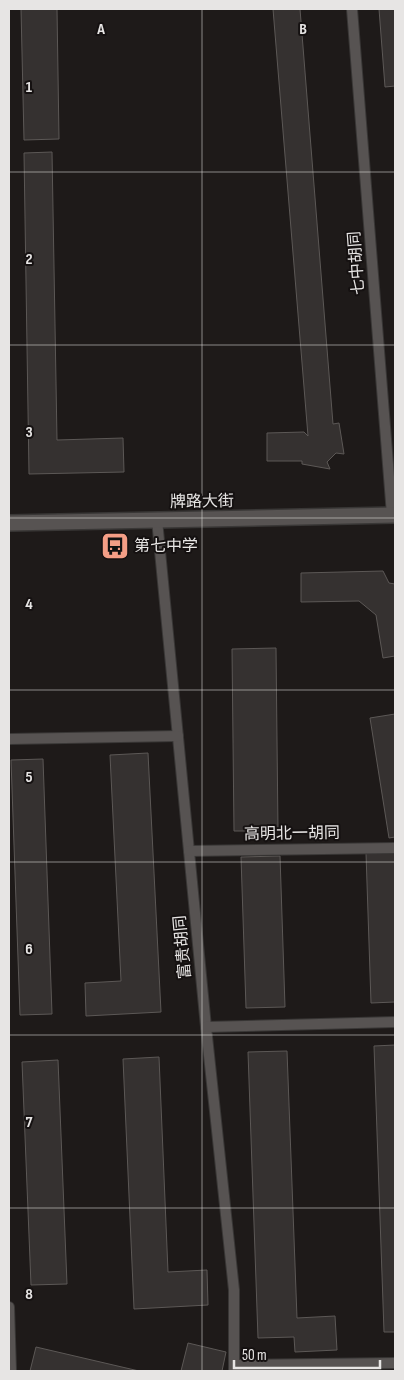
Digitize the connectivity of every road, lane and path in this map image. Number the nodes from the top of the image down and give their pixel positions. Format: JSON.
{"nodes":[{"id":1,"x":352,"y":9,"type":"edge"},
{"id":2,"x":393,"y":515,"type":"edge"},
{"id":3,"x":157,"y":520,"type":"junction"},
{"id":4,"x":9,"y":523,"type":"edge"},
{"id":5,"x":178,"y":736,"type":"junction"},
{"id":6,"x":9,"y":739,"type":"edge"},
{"id":7,"x":395,"y":848,"type":"edge"},
{"id":8,"x":189,"y":851,"type":"junction"},
{"id":9,"x":395,"y":1022,"type":"edge"},
{"id":10,"x":206,"y":1027,"type":"junction"},
{"id":11,"x":9,"y":1307,"type":"edge"},
{"id":12,"x":395,"y":1363,"type":"edge"},
{"id":13,"x":234,"y":1368,"type":"edge"},
{"id":14,"x":11,"y":1371,"type":"edge"}],
"edges":[{"from":1,"to":2,"type":"lane","name":"七中胡同"},
{"from":2,"to":3,"type":"street","name":"牌路大街"},
{"from":3,"to":4,"type":"street","name":"牌路大街"},
{"from":3,"to":5,"type":"lane","name":"富贵胡同"},
{"from":5,"to":6,"type":"lane"},
{"from":5,"to":8,"type":"lane","name":"富贵胡同"},
{"from":7,"to":8,"type":"lane","name":"高明北一胡同"},
{"from":8,"to":10,"type":"lane","name":"富贵胡同"},
{"from":9,"to":10,"type":"lane"},
{"from":10,"to":13,"type":"lane","name":"富贵胡同"},
{"from":11,"to":14,"type":"lane"},
{"from":12,"to":13,"type":"lane"}]}
